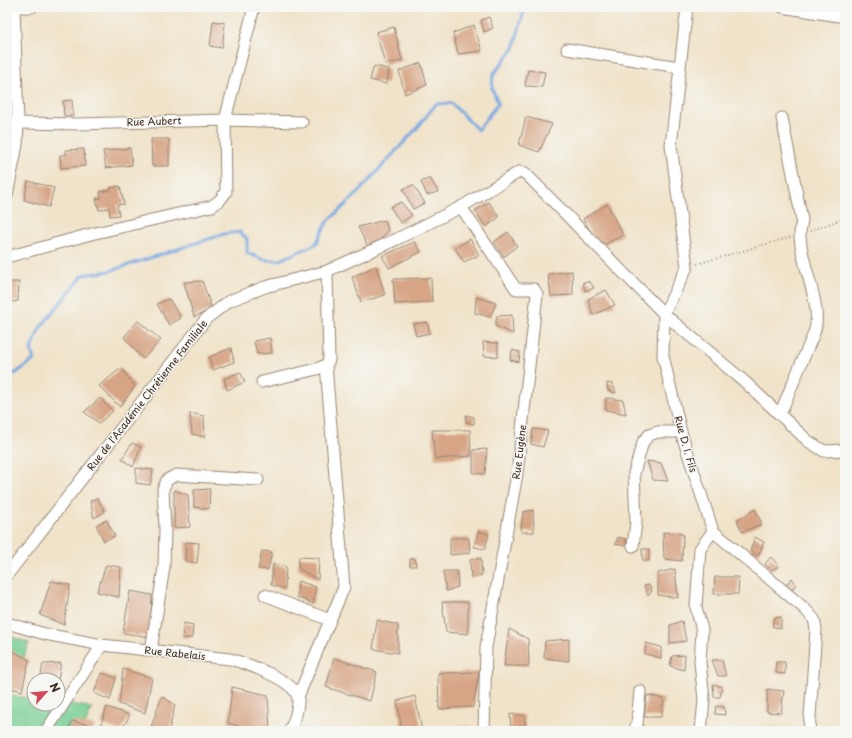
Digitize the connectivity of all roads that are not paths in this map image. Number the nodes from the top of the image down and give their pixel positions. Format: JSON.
{"nodes":[{"id":1,"x":12,"y":7,"type":"edge"},
{"id":2,"x":32,"y":7,"type":"edge"},
{"id":3,"x":254,"y":7,"type":"edge"},
{"id":4,"x":687,"y":7,"type":"edge"},
{"id":5,"x":782,"y":7,"type":"edge"},
{"id":6,"x":845,"y":16,"type":"edge"},
{"id":7,"x":567,"y":49,"type":"dead end"},
{"id":8,"x":679,"y":67,"type":"junction"},
{"id":9,"x":782,"y":118,"type":"dead end"},
{"id":10,"x":225,"y":120,"type":"junction"},
{"id":11,"x":12,"y":122,"type":"edge"},
{"id":12,"x":302,"y":122,"type":"dead end"},
{"id":13,"x":7,"y":195,"type":"edge"},
{"id":14,"x":461,"y":207,"type":"junction"},
{"id":15,"x":7,"y":257,"type":"edge"},
{"id":16,"x":327,"y":271,"type":"junction"},
{"id":17,"x":664,"y":314,"type":"junction"},
{"id":18,"x":326,"y":365,"type":"junction"},
{"id":19,"x":262,"y":382,"type":"dead end"},
{"id":20,"x":780,"y":414,"type":"junction"},
{"id":21,"x":681,"y":432,"type":"junction"},
{"id":22,"x":845,"y":450,"type":"edge"},
{"id":23,"x":258,"y":480,"type":"dead end"},
{"id":24,"x":713,"y":531,"type":"junction"},
{"id":25,"x":633,"y":546,"type":"dead end"},
{"id":26,"x":7,"y":575,"type":"edge"},
{"id":27,"x":265,"y":595,"type":"dead end"},
{"id":28,"x":330,"y":620,"type":"junction"},
{"id":29,"x":7,"y":623,"type":"edge"},
{"id":30,"x":102,"y":646,"type":"junction"},
{"id":31,"x":151,"y":651,"type":"junction"},
{"id":32,"x":640,"y":691,"type":"dead end"},
{"id":33,"x":298,"y":696,"type":"junction"},
{"id":34,"x":46,"y":731,"type":"edge"},
{"id":35,"x":290,"y":731,"type":"edge"},
{"id":36,"x":484,"y":731,"type":"edge"},
{"id":37,"x":634,"y":731,"type":"edge"},
{"id":38,"x":701,"y":731,"type":"edge"},
{"id":39,"x":809,"y":731,"type":"edge"}],
"edges":[{"from":1,"to":2,"type":"street"},
{"from":1,"to":11,"type":"street"},
{"from":3,"to":10,"type":"street"},
{"from":4,"to":8,"type":"street"},
{"from":5,"to":6,"type":"street"},
{"from":7,"to":8,"type":"street"},
{"from":8,"to":17,"type":"street"},
{"from":9,"to":20,"type":"street"},
{"from":10,"to":11,"type":"street","name":"Rue Aubert"},
{"from":10,"to":12,"type":"street","name":"Rue Aubert"},
{"from":10,"to":15,"type":"street"},
{"from":11,"to":13,"type":"street"},
{"from":14,"to":16,"type":"street","name":"Rue de l'Académie Chrétienne Familiale"},
{"from":14,"to":17,"type":"street","name":"Rue de l'Académie Chrétienne Familiale"},
{"from":14,"to":36,"type":"street","name":"Rue Eugène"},
{"from":16,"to":18,"type":"street"},
{"from":16,"to":26,"type":"street","name":"Rue de l'Académie Chrétienne Familiale"},
{"from":17,"to":20,"type":"street"},
{"from":17,"to":21,"type":"street","name":"Rue D. I. Fils"},
{"from":18,"to":19,"type":"street"},
{"from":18,"to":28,"type":"street"},
{"from":20,"to":22,"type":"street"},
{"from":21,"to":24,"type":"street","name":"Rue D. I. Fils"},
{"from":21,"to":25,"type":"street"},
{"from":23,"to":31,"type":"street"},
{"from":24,"to":38,"type":"street"},
{"from":24,"to":39,"type":"street"},
{"from":27,"to":28,"type":"street"},
{"from":28,"to":33,"type":"street"},
{"from":29,"to":30,"type":"street","name":"Rue Rabelais"},
{"from":30,"to":31,"type":"street","name":"Rue Rabelais"},
{"from":30,"to":34,"type":"street"},
{"from":31,"to":33,"type":"street","name":"Rue Rabelais"},
{"from":32,"to":37,"type":"street"},
{"from":33,"to":35,"type":"street"}]}
